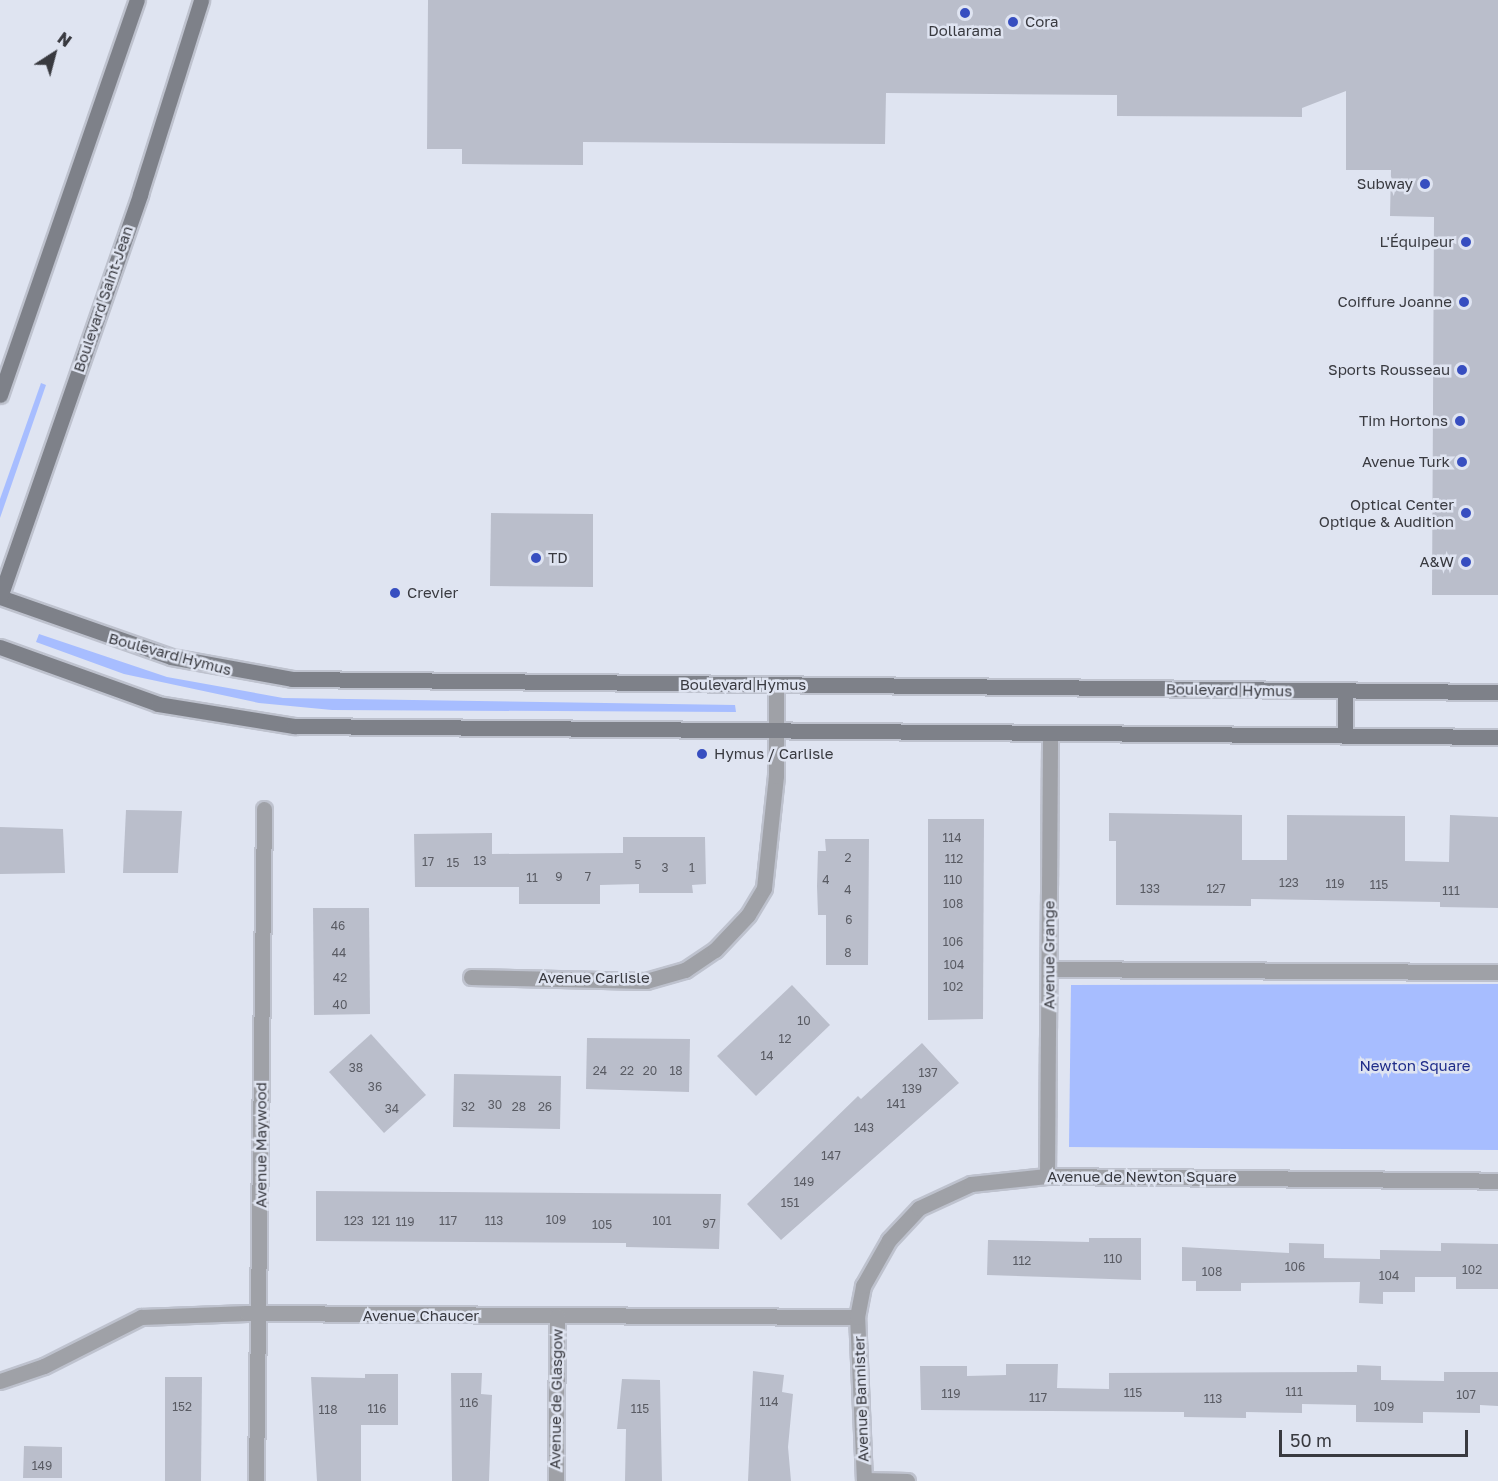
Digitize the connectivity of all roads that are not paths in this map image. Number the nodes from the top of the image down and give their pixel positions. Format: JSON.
{"nodes":[{"id":1,"x":137,"y":0,"type":"edge"},
{"id":2,"x":201,"y":0,"type":"edge"},
{"id":3,"x":0,"y":395,"type":"edge"},
{"id":4,"x":0,"y":597,"type":"edge"},
{"id":5,"x":0,"y":647,"type":"edge"},
{"id":6,"x":776,"y":685,"type":"junction"},
{"id":7,"x":1345,"y":691,"type":"junction"},
{"id":8,"x":1498,"y":692,"type":"edge"},
{"id":9,"x":775,"y":732,"type":"junction"},
{"id":10,"x":1050,"y":735,"type":"junction"},
{"id":11,"x":1345,"y":736,"type":"junction"},
{"id":12,"x":1498,"y":737,"type":"edge"},
{"id":13,"x":264,"y":809,"type":"dead end"},
{"id":14,"x":1048,"y":969,"type":"junction"},
{"id":15,"x":1498,"y":972,"type":"edge"},
{"id":16,"x":471,"y":977,"type":"dead end"},
{"id":17,"x":1047,"y":1176,"type":"junction"},
{"id":18,"x":1498,"y":1181,"type":"edge"},
{"id":19,"x":260,"y":1315,"type":"junction"},
{"id":20,"x":557,"y":1316,"type":"junction"},
{"id":21,"x":857,"y":1317,"type":"junction"},
{"id":22,"x":0,"y":1381,"type":"edge"},
{"id":23,"x":256,"y":1481,"type":"edge"},
{"id":24,"x":556,"y":1481,"type":"edge"},
{"id":25,"x":864,"y":1481,"type":"edge"},
{"id":26,"x":907,"y":1481,"type":"edge"}],
"edges":[{"from":1,"to":3,"type":"street"},
{"from":2,"to":4,"type":"street","name":"Boulevard Saint-Jean"},
{"from":4,"to":6,"type":"street","name":"Boulevard Hymus"},
{"from":5,"to":9,"type":"street"},
{"from":6,"to":7,"type":"street","name":"Boulevard Hymus"},
{"from":6,"to":9,"type":"street","name":"Avenue Carlisle"},
{"from":7,"to":8,"type":"street","name":"Boulevard Hymus"},
{"from":7,"to":11,"type":"street"},
{"from":9,"to":10,"type":"street"},
{"from":9,"to":16,"type":"street","name":"Avenue Carlisle"},
{"from":10,"to":11,"type":"street"},
{"from":10,"to":14,"type":"street","name":"Avenue Grange"},
{"from":11,"to":12,"type":"street"},
{"from":13,"to":19,"type":"street","name":"Avenue Maywood"},
{"from":14,"to":15,"type":"street"},
{"from":14,"to":17,"type":"street","name":"Avenue Grange"},
{"from":17,"to":18,"type":"street","name":"Avenue de Newton Square"},
{"from":17,"to":21,"type":"street","name":"Avenue de Newton Square"},
{"from":19,"to":20,"type":"street","name":"Avenue Chaucer"},
{"from":19,"to":22,"type":"street","name":"Avenue Chaucer"},
{"from":19,"to":23,"type":"street","name":"Avenue Maywood"},
{"from":20,"to":21,"type":"street","name":"Avenue Chaucer"},
{"from":20,"to":24,"type":"street","name":"Avenue de Glasgow"},
{"from":21,"to":25,"type":"street","name":"Avenue Bannister"},
{"from":25,"to":26,"type":"street"}]}
